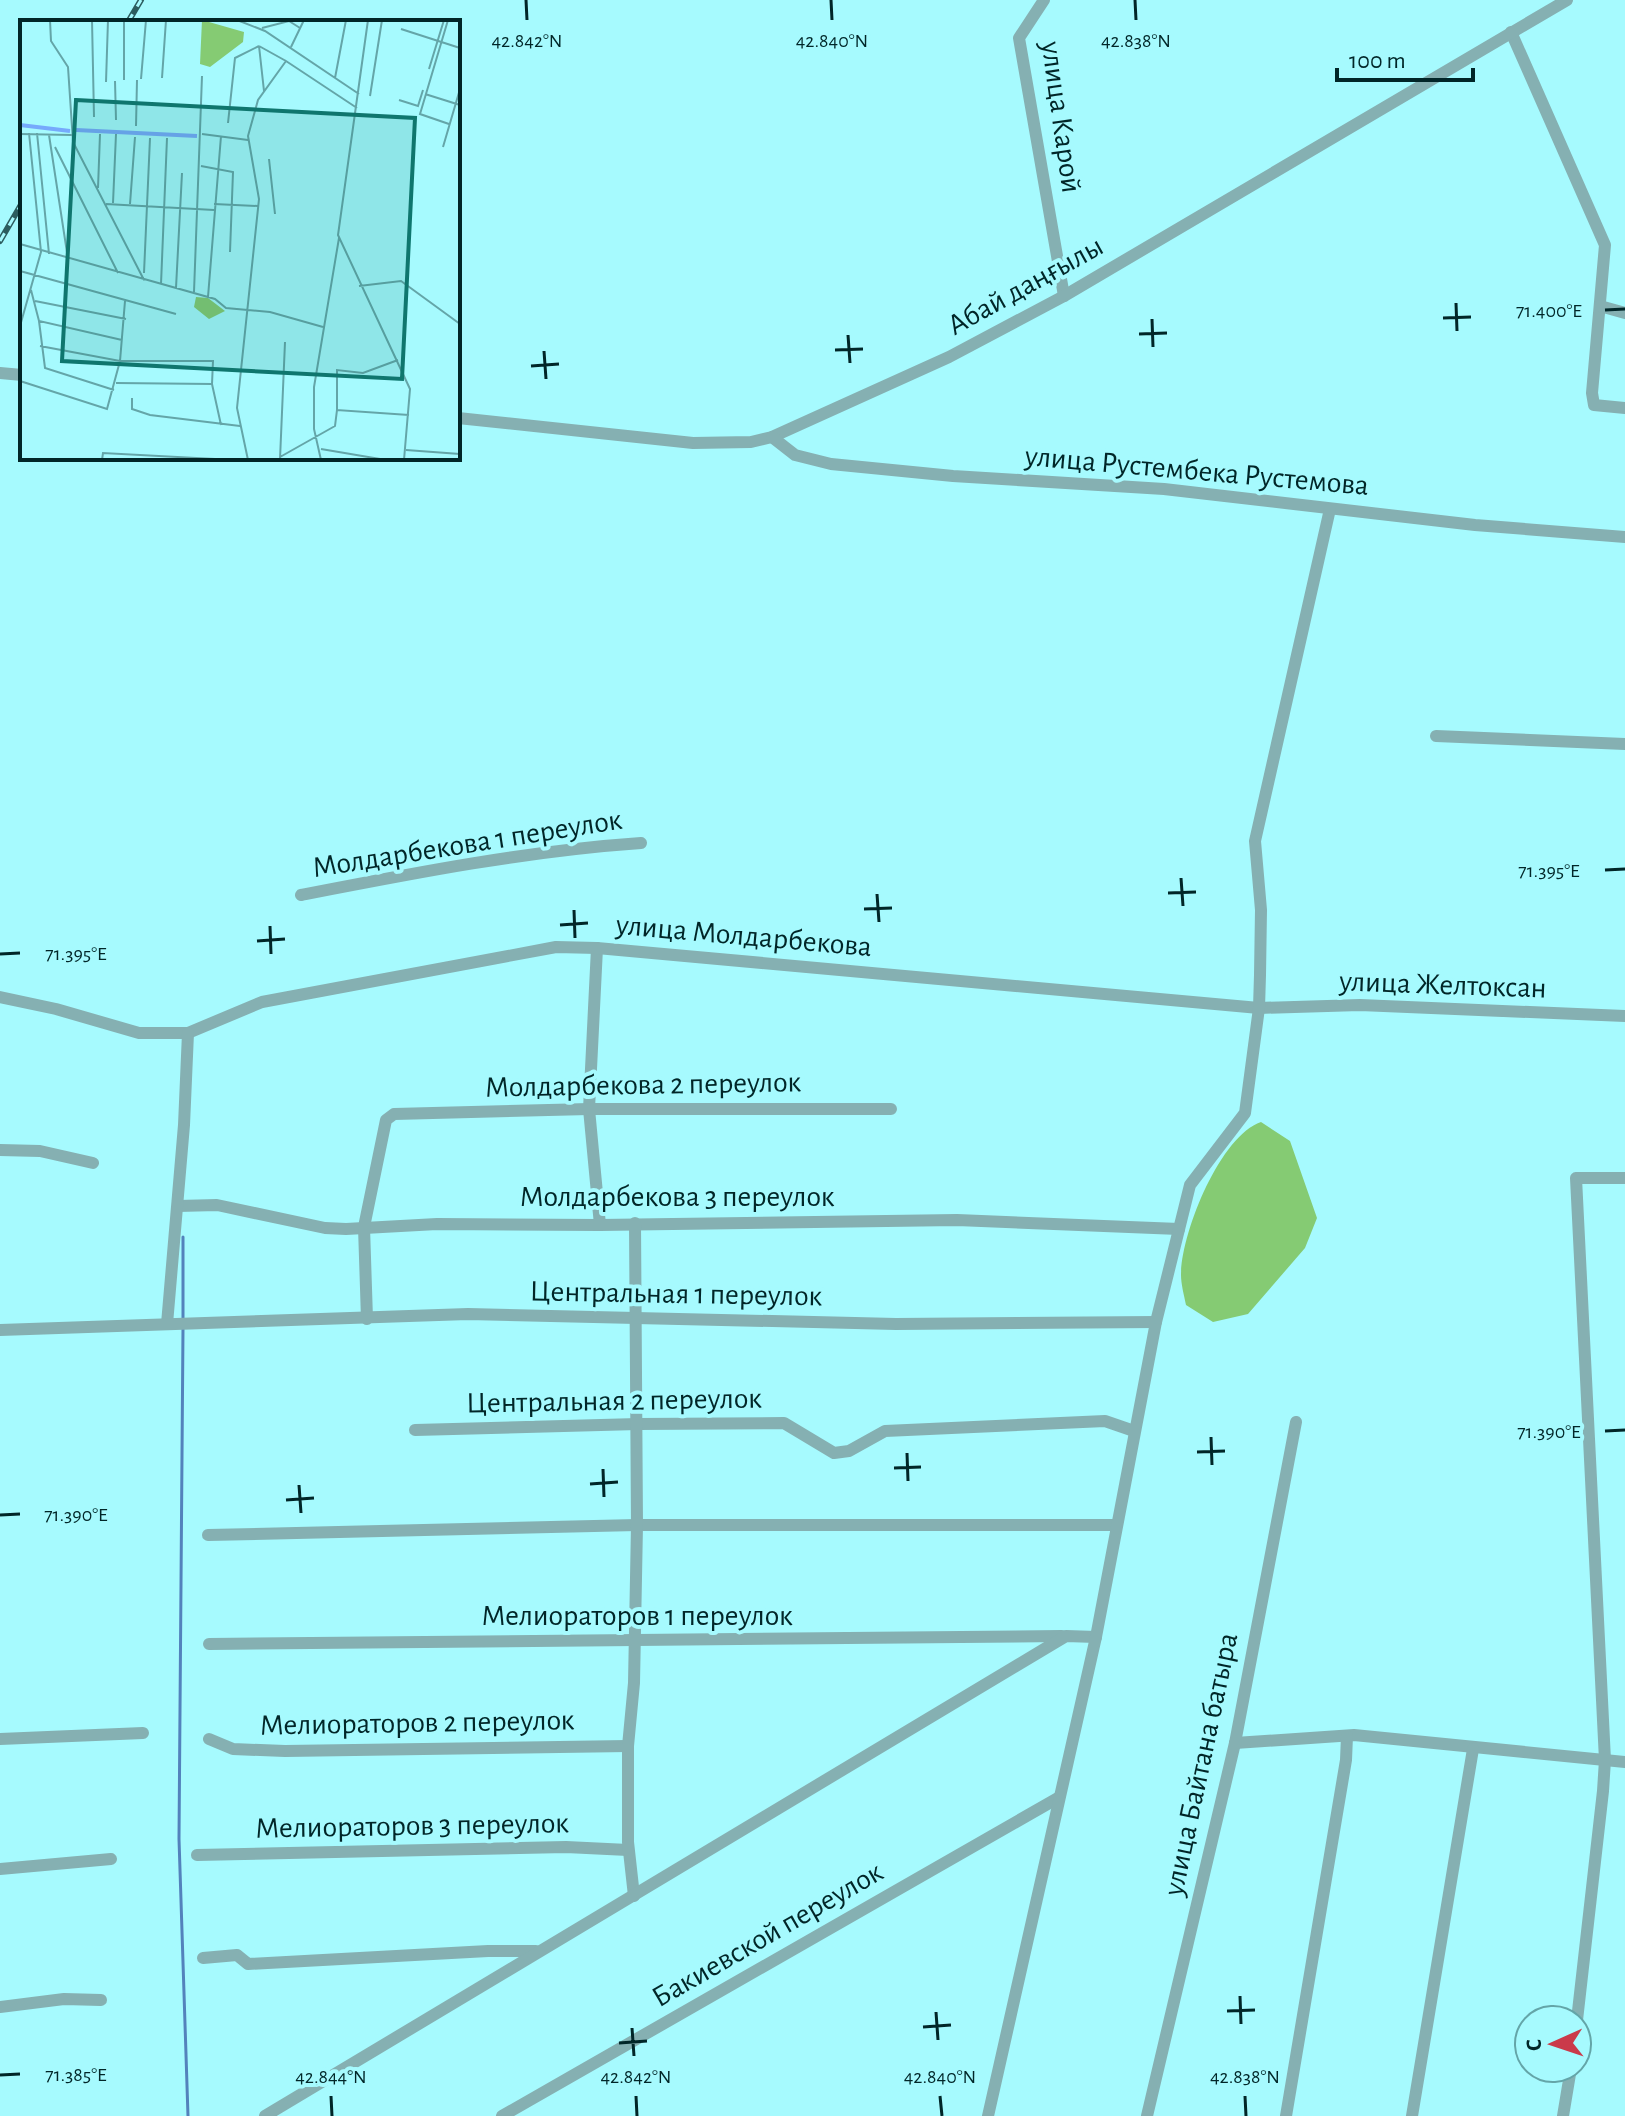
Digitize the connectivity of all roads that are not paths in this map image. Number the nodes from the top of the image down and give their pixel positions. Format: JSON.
{"nodes":[{"id":1,"x":1044,"y":0,"type":"edge"},
{"id":2,"x":1567,"y":0,"type":"edge"},
{"id":3,"x":1511,"y":32,"type":"junction"},
{"id":4,"x":1064,"y":296,"type":"junction"},
{"id":5,"x":1600,"y":306,"type":"junction"},
{"id":6,"x":1625,"y":313,"type":"edge"},
{"id":7,"x":0,"y":373,"type":"edge"},
{"id":8,"x":20,"y":375,"type":"edge"},
{"id":9,"x":1625,"y":408,"type":"edge"},
{"id":10,"x":460,"y":418,"type":"edge"},
{"id":11,"x":772,"y":437,"type":"junction"},
{"id":12,"x":1330,"y":509,"type":"junction"},
{"id":13,"x":1625,"y":537,"type":"edge"},
{"id":14,"x":1436,"y":736,"type":"dead end"},
{"id":15,"x":1625,"y":744,"type":"edge"},
{"id":16,"x":641,"y":843,"type":"dead end"},
{"id":17,"x":301,"y":895,"type":"dead end"},
{"id":18,"x":597,"y":948,"type":"junction"},
{"id":19,"x":0,"y":997,"type":"edge"},
{"id":20,"x":1259,"y":1008,"type":"junction"},
{"id":21,"x":1625,"y":1016,"type":"edge"},
{"id":22,"x":188,"y":1033,"type":"junction"},
{"id":23,"x":589,"y":1109,"type":"junction"},
{"id":24,"x":891,"y":1109,"type":"dead end"},
{"id":25,"x":0,"y":1150,"type":"edge"},
{"id":26,"x":93,"y":1163,"type":"dead end"},
{"id":27,"x":1625,"y":1178,"type":"edge"},
{"id":28,"x":178,"y":1206,"type":"junction"},
{"id":29,"x":635,"y":1223,"type":"junction"},
{"id":30,"x":600,"y":1225,"type":"junction"},
{"id":31,"x":364,"y":1227,"type":"junction"},
{"id":32,"x":1179,"y":1229,"type":"junction"},
{"id":33,"x":367,"y":1319,"type":"junction"},
{"id":34,"x":636,"y":1320,"type":"junction"},
{"id":35,"x":1156,"y":1322,"type":"junction"},
{"id":36,"x":167,"y":1324,"type":"junction"},
{"id":37,"x":0,"y":1330,"type":"edge"},
{"id":38,"x":1296,"y":1422,"type":"dead end"},
{"id":39,"x":638,"y":1424,"type":"junction"},
{"id":40,"x":415,"y":1430,"type":"dead end"},
{"id":41,"x":1134,"y":1431,"type":"junction"},
{"id":42,"x":637,"y":1525,"type":"junction"},
{"id":43,"x":1117,"y":1525,"type":"junction"},
{"id":44,"x":208,"y":1535,"type":"dead end"},
{"id":45,"x":1066,"y":1636,"type":"junction"},
{"id":46,"x":1096,"y":1637,"type":"junction"},
{"id":47,"x":633,"y":1641,"type":"junction"},
{"id":48,"x":209,"y":1644,"type":"dead end"},
{"id":49,"x":143,"y":1733,"type":"dead end"},
{"id":50,"x":1347,"y":1736,"type":"junction"},
{"id":51,"x":0,"y":1739,"type":"edge"},
{"id":52,"x":209,"y":1739,"type":"dead end"},
{"id":53,"x":1235,"y":1743,"type":"junction"},
{"id":54,"x":628,"y":1746,"type":"junction"},
{"id":55,"x":1473,"y":1749,"type":"junction"},
{"id":56,"x":1605,"y":1760,"type":"junction"},
{"id":57,"x":1625,"y":1762,"type":"edge"},
{"id":58,"x":1058,"y":1798,"type":"junction"},
{"id":59,"x":628,"y":1850,"type":"junction"},
{"id":60,"x":197,"y":1855,"type":"dead end"},
{"id":61,"x":111,"y":1859,"type":"dead end"},
{"id":62,"x":0,"y":1869,"type":"edge"},
{"id":63,"x":634,"y":1896,"type":"junction"},
{"id":64,"x":538,"y":1951,"type":"junction"},
{"id":65,"x":203,"y":1958,"type":"dead end"},
{"id":66,"x":101,"y":2000,"type":"dead end"},
{"id":67,"x":1579,"y":2004,"type":"edge"},
{"id":68,"x":0,"y":2007,"type":"edge"},
{"id":69,"x":1568,"y":2084,"type":"edge"},
{"id":70,"x":984,"y":2115,"type":"edge"},
{"id":71,"x":265,"y":2116,"type":"edge"},
{"id":72,"x":502,"y":2116,"type":"edge"},
{"id":73,"x":1147,"y":2116,"type":"edge"},
{"id":74,"x":1286,"y":2116,"type":"edge"},
{"id":75,"x":1412,"y":2116,"type":"edge"},
{"id":76,"x":1563,"y":2116,"type":"edge"}],
"edges":[{"from":1,"to":4,"type":"street","name":"улица Карой"},
{"from":2,"to":3,"type":"street","name":"Абай даңғылы"},
{"from":3,"to":4,"type":"street","name":"Абай даңғылы"},
{"from":3,"to":5,"type":"street"},
{"from":4,"to":11,"type":"street","name":"Абай даңғылы"},
{"from":5,"to":6,"type":"street"},
{"from":5,"to":9,"type":"street"},
{"from":7,"to":8,"type":"street"},
{"from":10,"to":11,"type":"street","name":"Абай даңғылы"},
{"from":11,"to":12,"type":"street","name":"улица Рустембека Рустемова"},
{"from":12,"to":13,"type":"street","name":"улица Рустембека Рустемова"},
{"from":12,"to":20,"type":"street"},
{"from":14,"to":15,"type":"street"},
{"from":16,"to":17,"type":"street","name":"Молдарбекова 1 переулок"},
{"from":18,"to":20,"type":"street","name":"улица Молдарбекова"},
{"from":18,"to":22,"type":"street","name":"улица Молдарбекова"},
{"from":18,"to":23,"type":"street"},
{"from":19,"to":22,"type":"street","name":"улица Молдарбекова"},
{"from":20,"to":21,"type":"street","name":"улица Желтоксан"},
{"from":20,"to":32,"type":"street"},
{"from":22,"to":28,"type":"street"},
{"from":23,"to":24,"type":"street","name":"Молдарбекова 2 переулок"},
{"from":23,"to":30,"type":"street"},
{"from":23,"to":31,"type":"street","name":"Молдарбекова 2 переулок"},
{"from":25,"to":26,"type":"street"},
{"from":27,"to":56,"type":"street"},
{"from":28,"to":31,"type":"street","name":"Молдарбекова 3 переулок"},
{"from":28,"to":36,"type":"street"},
{"from":29,"to":30,"type":"street","name":"Молдарбекова 3 переулок"},
{"from":29,"to":32,"type":"street","name":"Молдарбекова 3 переулок"},
{"from":29,"to":34,"type":"street"},
{"from":30,"to":31,"type":"street","name":"Молдарбекова 3 переулок"},
{"from":31,"to":33,"type":"street"},
{"from":32,"to":35,"type":"street"},
{"from":33,"to":34,"type":"street","name":"Центральная 1 переулок"},
{"from":33,"to":36,"type":"street","name":"Центральная 1 переулок"},
{"from":34,"to":35,"type":"street","name":"Центральная 1 переулок"},
{"from":34,"to":39,"type":"street"},
{"from":35,"to":41,"type":"street"},
{"from":36,"to":37,"type":"street","name":"Центральная 1 переулок"},
{"from":38,"to":53,"type":"street","name":"улица Байтана батыра"},
{"from":39,"to":40,"type":"street","name":"Центральная 2 переулок"},
{"from":39,"to":41,"type":"street","name":"Центральная 2 переулок"},
{"from":39,"to":42,"type":"street"},
{"from":41,"to":43,"type":"street"},
{"from":42,"to":43,"type":"street"},
{"from":42,"to":44,"type":"street"},
{"from":42,"to":47,"type":"street"},
{"from":43,"to":46,"type":"street"},
{"from":45,"to":46,"type":"street","name":"Мелиораторов 1 переулок"},
{"from":45,"to":47,"type":"street","name":"Мелиораторов 1 переулок"},
{"from":45,"to":63,"type":"street"},
{"from":46,"to":58,"type":"street"},
{"from":47,"to":48,"type":"street","name":"Мелиораторов 1 переулок"},
{"from":47,"to":54,"type":"street"},
{"from":49,"to":51,"type":"street"},
{"from":50,"to":53,"type":"street"},
{"from":50,"to":55,"type":"street"},
{"from":50,"to":74,"type":"street"},
{"from":52,"to":54,"type":"street","name":"Мелиораторов 2 переулок"},
{"from":53,"to":73,"type":"street","name":"улица Байтана батыра"},
{"from":54,"to":59,"type":"street"},
{"from":55,"to":56,"type":"street"},
{"from":55,"to":75,"type":"street"},
{"from":56,"to":57,"type":"street"},
{"from":56,"to":67,"type":"street"},
{"from":58,"to":70,"type":"street"},
{"from":58,"to":72,"type":"street","name":"Бакиевской переулок"},
{"from":59,"to":60,"type":"street","name":"Мелиораторов 3 переулок"},
{"from":59,"to":63,"type":"street"},
{"from":61,"to":62,"type":"street"},
{"from":63,"to":64,"type":"street"},
{"from":64,"to":65,"type":"street"},
{"from":64,"to":71,"type":"street"},
{"from":66,"to":68,"type":"street"},
{"from":69,"to":76,"type":"street"}]}
